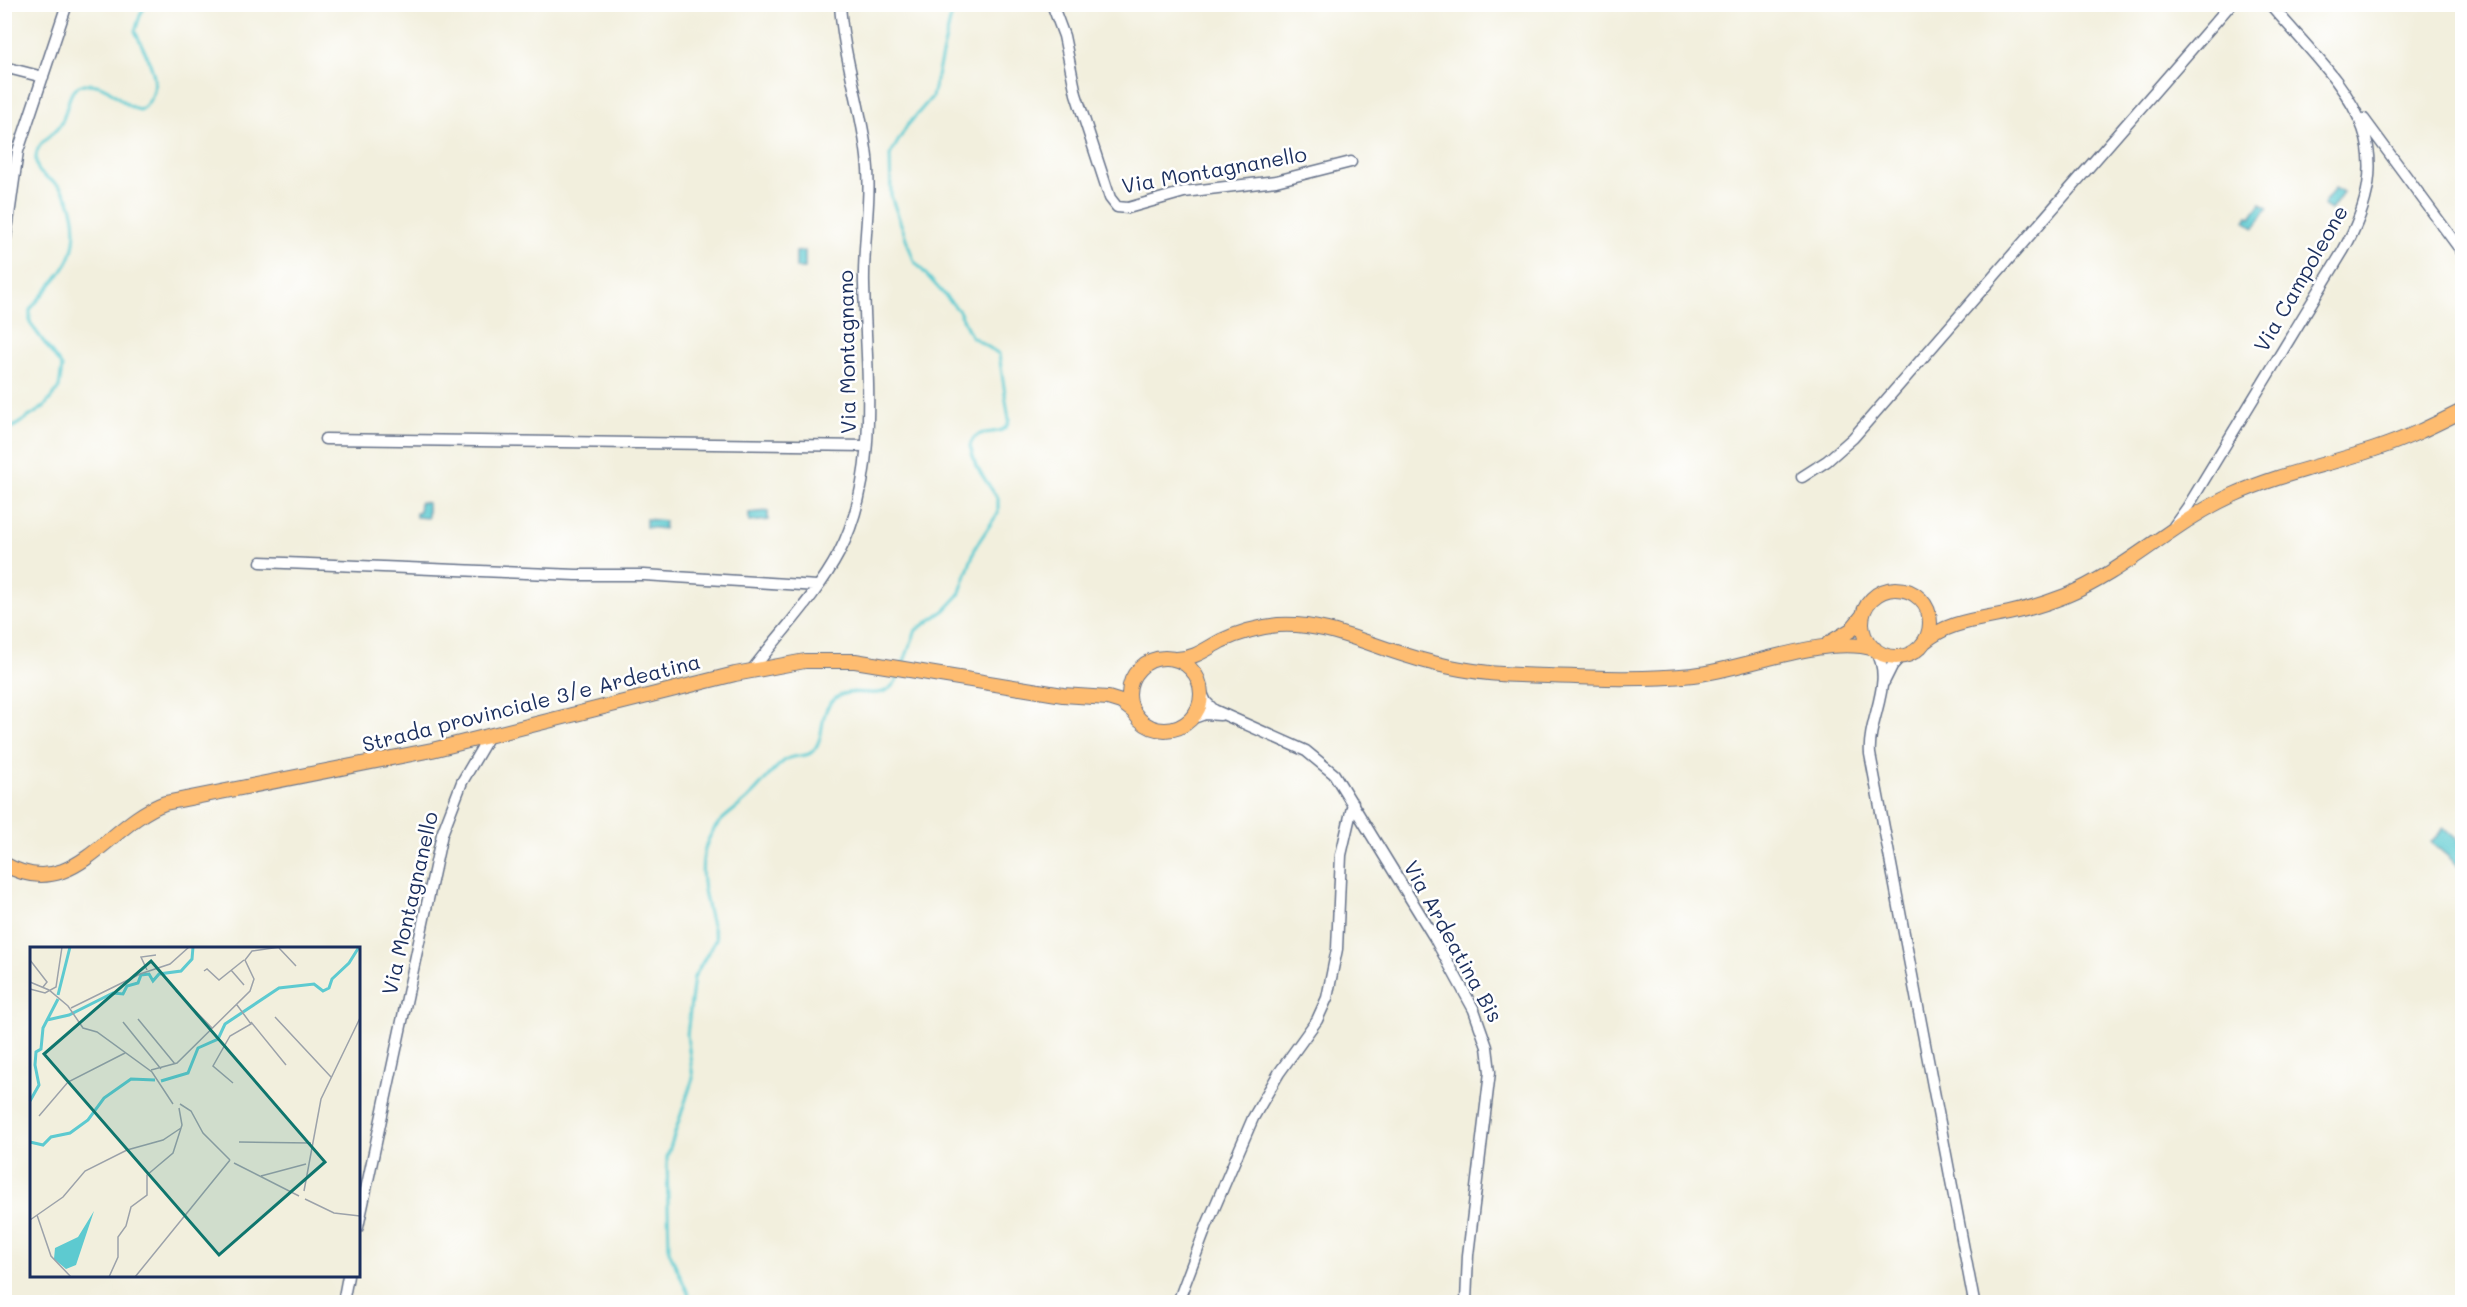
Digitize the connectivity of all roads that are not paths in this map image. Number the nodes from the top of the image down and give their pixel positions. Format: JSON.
{"nodes":[{"id":1,"x":68,"y":4,"type":"edge"},
{"id":2,"x":840,"y":4,"type":"edge"},
{"id":3,"x":1052,"y":4,"type":"edge"},
{"id":4,"x":2230,"y":4,"type":"edge"},
{"id":5,"x":2270,"y":4,"type":"edge"},
{"id":6,"x":4,"y":67,"type":"edge"},
{"id":7,"x":43,"y":77,"type":"junction"},
{"id":8,"x":2351,"y":102,"type":"junction"},
{"id":9,"x":1351,"y":162,"type":"dead end"},
{"id":10,"x":4,"y":251,"type":"edge"},
{"id":11,"x":2463,"y":252,"type":"edge"},
{"id":12,"x":2463,"y":411,"type":"edge"},
{"id":13,"x":325,"y":440,"type":"dead end"},
{"id":14,"x":866,"y":447,"type":"junction"},
{"id":15,"x":1802,"y":477,"type":"dead end"},
{"id":16,"x":2163,"y":537,"type":"junction"},
{"id":17,"x":261,"y":562,"type":"dead end"},
{"id":18,"x":817,"y":586,"type":"junction"},
{"id":19,"x":1928,"y":610,"type":"junction"},
{"id":20,"x":1863,"y":615,"type":"junction"},
{"id":21,"x":1972,"y":620,"type":"junction"},
{"id":22,"x":1924,"y":642,"type":"junction"},
{"id":23,"x":1819,"y":647,"type":"junction"},
{"id":24,"x":1209,"y":648,"type":"junction"},
{"id":25,"x":1875,"y":650,"type":"junction"},
{"id":26,"x":1901,"y":656,"type":"junction"},
{"id":27,"x":1176,"y":659,"type":"junction"},
{"id":28,"x":752,"y":670,"type":"junction"},
{"id":29,"x":1134,"y":676,"type":"junction"},
{"id":30,"x":1200,"y":685,"type":"junction"},
{"id":31,"x":1881,"y":687,"type":"junction"},
{"id":32,"x":1091,"y":697,"type":"junction"},
{"id":33,"x":1134,"y":712,"type":"junction"},
{"id":34,"x":1223,"y":716,"type":"junction"},
{"id":35,"x":1191,"y":719,"type":"junction"},
{"id":36,"x":489,"y":736,"type":"junction"},
{"id":37,"x":1353,"y":803,"type":"junction"},
{"id":38,"x":4,"y":864,"type":"edge"},
{"id":39,"x":360,"y":1218,"type":"edge"},
{"id":40,"x":348,"y":1277,"type":"edge"},
{"id":41,"x":343,"y":1302,"type":"edge"},
{"id":42,"x":1178,"y":1302,"type":"edge"},
{"id":43,"x":1466,"y":1302,"type":"edge"},
{"id":44,"x":1974,"y":1302,"type":"edge"}],
"edges":[{"from":1,"to":7,"type":"street"},
{"from":2,"to":14,"type":"street","name":"Via Montagnano"},
{"from":3,"to":9,"type":"street","name":"Via Montagnanello"},
{"from":4,"to":15,"type":"street"},
{"from":5,"to":8,"type":"street","name":"Via Campoleone"},
{"from":6,"to":7,"type":"street"},
{"from":7,"to":10,"type":"street"},
{"from":8,"to":11,"type":"street"},
{"from":8,"to":16,"type":"street","name":"Via Campoleone"},
{"from":12,"to":16,"type":"main road"},
{"from":13,"to":14,"type":"street"},
{"from":14,"to":18,"type":"street","name":"Via Montagnano"},
{"from":16,"to":21,"type":"main road"},
{"from":17,"to":18,"type":"street"},
{"from":18,"to":28,"type":"street","name":"Via Montagnano"},
{"from":19,"to":20,"type":"main road"},
{"from":19,"to":21,"type":"main road"},
{"from":19,"to":22,"type":"main road"},
{"from":20,"to":23,"type":"main road"},
{"from":20,"to":25,"type":"main road"},
{"from":21,"to":22,"type":"main road"},
{"from":22,"to":26,"type":"main road"},
{"from":23,"to":24,"type":"main road"},
{"from":23,"to":25,"type":"main road"},
{"from":24,"to":27,"type":"main road"},
{"from":24,"to":30,"type":"main road"},
{"from":25,"to":26,"type":"main road"},
{"from":25,"to":31,"type":"street"},
{"from":26,"to":31,"type":"street"},
{"from":27,"to":29,"type":"main road"},
{"from":27,"to":30,"type":"main road"},
{"from":28,"to":32,"type":"main road","name":"Strada provinciale 3/e Ardeatina"},
{"from":28,"to":36,"type":"main road","name":"Strada provinciale 3/e Ardeatina"},
{"from":29,"to":32,"type":"main road"},
{"from":29,"to":33,"type":"main road"},
{"from":30,"to":34,"type":"street","name":"Via Ardeatina Bis"},
{"from":30,"to":35,"type":"main road"},
{"from":31,"to":44,"type":"street"},
{"from":32,"to":33,"type":"main road"},
{"from":33,"to":35,"type":"main road"},
{"from":34,"to":35,"type":"street","name":"Via Ardeatina Bis"},
{"from":34,"to":37,"type":"street","name":"Via Ardeatina Bis"},
{"from":36,"to":38,"type":"main road","name":"Strada provinciale 3/e Ardeatina"},
{"from":36,"to":39,"type":"street","name":"Via Montagnanello"},
{"from":37,"to":42,"type":"street"},
{"from":37,"to":43,"type":"street","name":"Via Ardeatina Bis"},
{"from":40,"to":41,"type":"street"}]}
